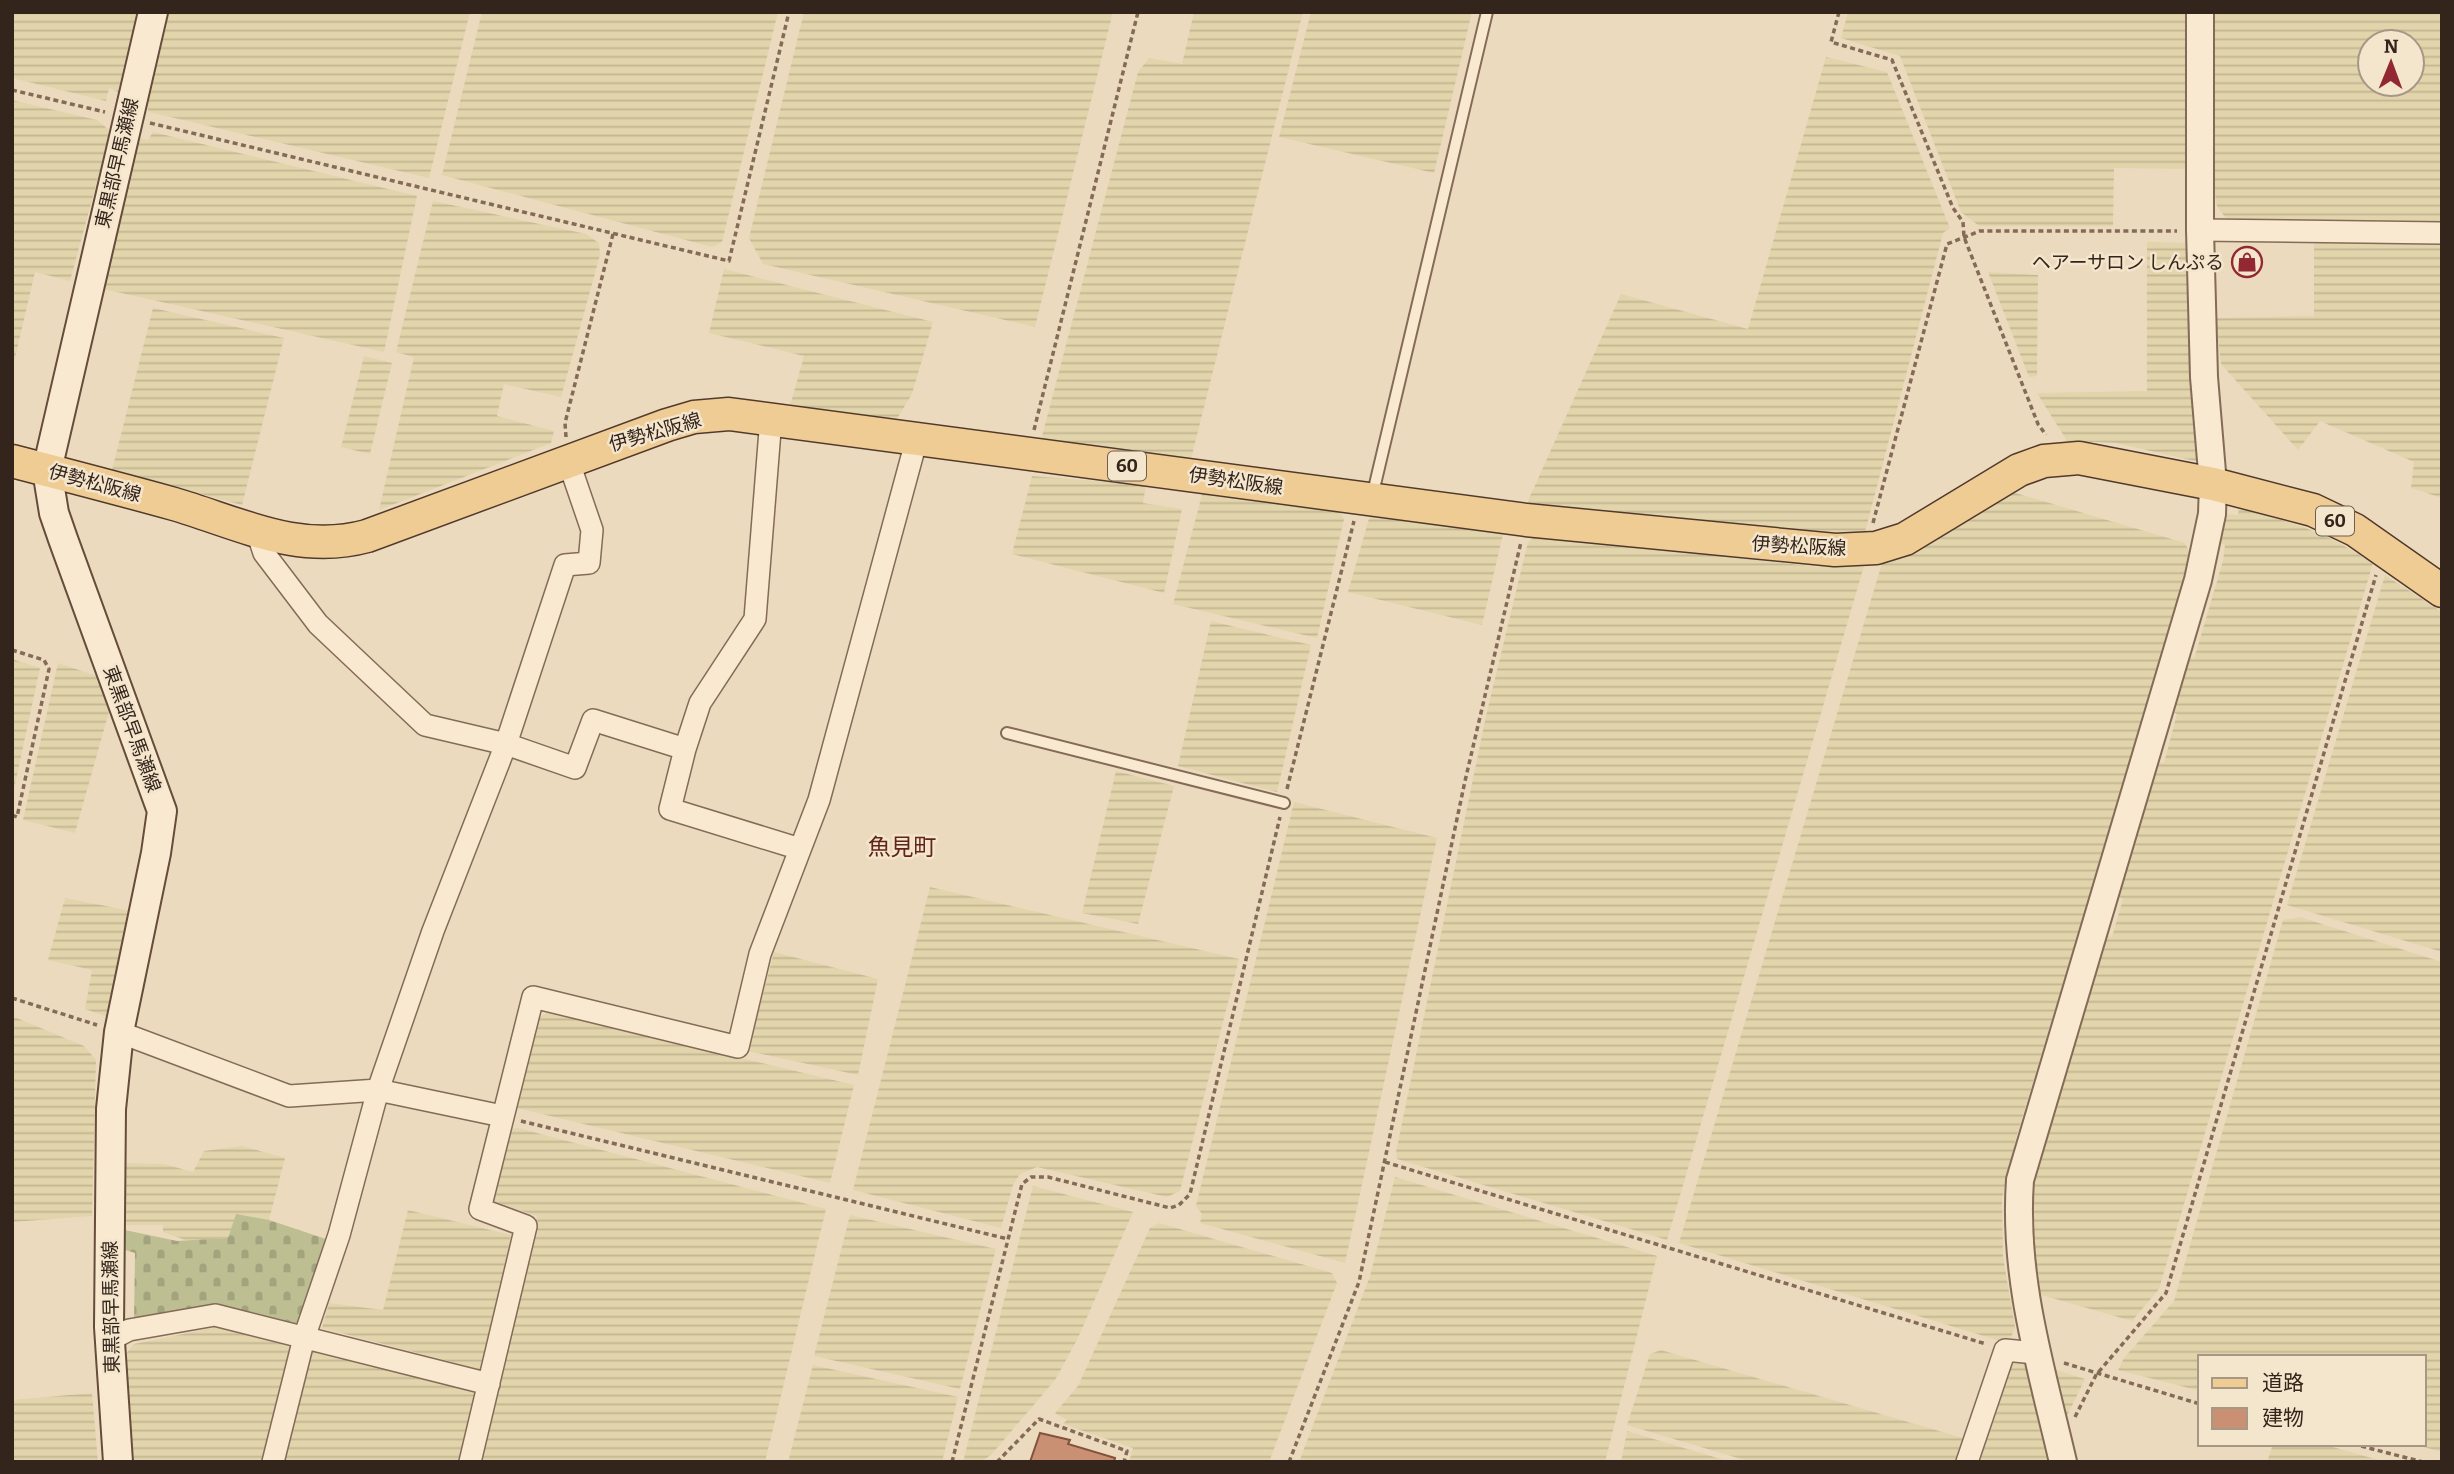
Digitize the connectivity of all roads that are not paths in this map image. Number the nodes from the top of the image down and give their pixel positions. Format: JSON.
{"nodes":[{"id":1,"x":153,"y":12,"type":"edge"},
{"id":2,"x":1486,"y":12,"type":"edge"},
{"id":3,"x":2200,"y":12,"type":"edge"},
{"id":4,"x":2200,"y":230,"type":"junction"},
{"id":5,"x":2442,"y":233,"type":"edge"},
{"id":6,"x":771,"y":418,"type":"junction"},
{"id":7,"x":917,"y":438,"type":"junction"},
{"id":8,"x":568,"y":460,"type":"junction"},
{"id":9,"x":12,"y":461,"type":"edge"},
{"id":10,"x":47,"y":470,"type":"junction"},
{"id":11,"x":2213,"y":484,"type":"junction"},
{"id":12,"x":1365,"y":499,"type":"junction"},
{"id":13,"x":257,"y":532,"type":"junction"},
{"id":14,"x":2441,"y":589,"type":"edge"},
{"id":15,"x":1007,"y":733,"type":"dead end"},
{"id":16,"x":506,"y":744,"type":"junction"},
{"id":17,"x":685,"y":749,"type":"junction"},
{"id":18,"x":1284,"y":803,"type":"road end"},
{"id":19,"x":800,"y":849,"type":"junction"},
{"id":20,"x":119,"y":1032,"type":"junction"},
{"id":21,"x":378,"y":1090,"type":"junction"},
{"id":22,"x":502,"y":1116,"type":"junction"},
{"id":23,"x":304,"y":1338,"type":"junction"},
{"id":24,"x":110,"y":1340,"type":"junction"},
{"id":25,"x":2035,"y":1353,"type":"junction"},
{"id":26,"x":489,"y":1384,"type":"junction"},
{"id":27,"x":2060,"y":1455,"type":"edge"},
{"id":28,"x":118,"y":1462,"type":"edge"},
{"id":29,"x":273,"y":1462,"type":"edge"},
{"id":30,"x":470,"y":1462,"type":"edge"},
{"id":31,"x":1967,"y":1462,"type":"edge"}],
"edges":[{"from":1,"to":10,"type":"main road","name":"東黒部早馬瀬線"},
{"from":2,"to":12,"type":"lane"},
{"from":3,"to":4,"type":"street"},
{"from":4,"to":5,"type":"street"},
{"from":4,"to":11,"type":"street"},
{"from":6,"to":7,"type":"main road","name":"伊勢松阪線","number":"60"},
{"from":6,"to":8,"type":"main road","name":"伊勢松阪線","number":"60"},
{"from":6,"to":17,"type":"street"},
{"from":7,"to":12,"type":"main road","name":"伊勢松阪線","number":"60"},
{"from":7,"to":19,"type":"street"},
{"from":8,"to":13,"type":"main road","name":"伊勢松阪線","number":"60"},
{"from":8,"to":16,"type":"street"},
{"from":9,"to":10,"type":"main road","name":"伊勢松阪線","number":"60"},
{"from":10,"to":13,"type":"main road","name":"伊勢松阪線","number":"60"},
{"from":10,"to":20,"type":"main road","name":"東黒部早馬瀬線"},
{"from":11,"to":12,"type":"main road","name":"伊勢松阪線","number":"60"},
{"from":11,"to":14,"type":"main road","name":"伊勢松阪線","number":"60"},
{"from":11,"to":25,"type":"street"},
{"from":13,"to":16,"type":"street"},
{"from":15,"to":18,"type":"lane"},
{"from":16,"to":17,"type":"street"},
{"from":16,"to":21,"type":"street"},
{"from":17,"to":19,"type":"street"},
{"from":19,"to":22,"type":"street"},
{"from":20,"to":21,"type":"street"},
{"from":20,"to":24,"type":"main road","name":"東黒部早馬瀬線"},
{"from":21,"to":22,"type":"street"},
{"from":21,"to":23,"type":"street"},
{"from":22,"to":26,"type":"street"},
{"from":23,"to":24,"type":"street"},
{"from":23,"to":26,"type":"street"},
{"from":23,"to":29,"type":"street"},
{"from":24,"to":28,"type":"main road","name":"東黒部早馬瀬線"},
{"from":25,"to":27,"type":"street"},
{"from":25,"to":31,"type":"street"},
{"from":26,"to":30,"type":"street"}]}
